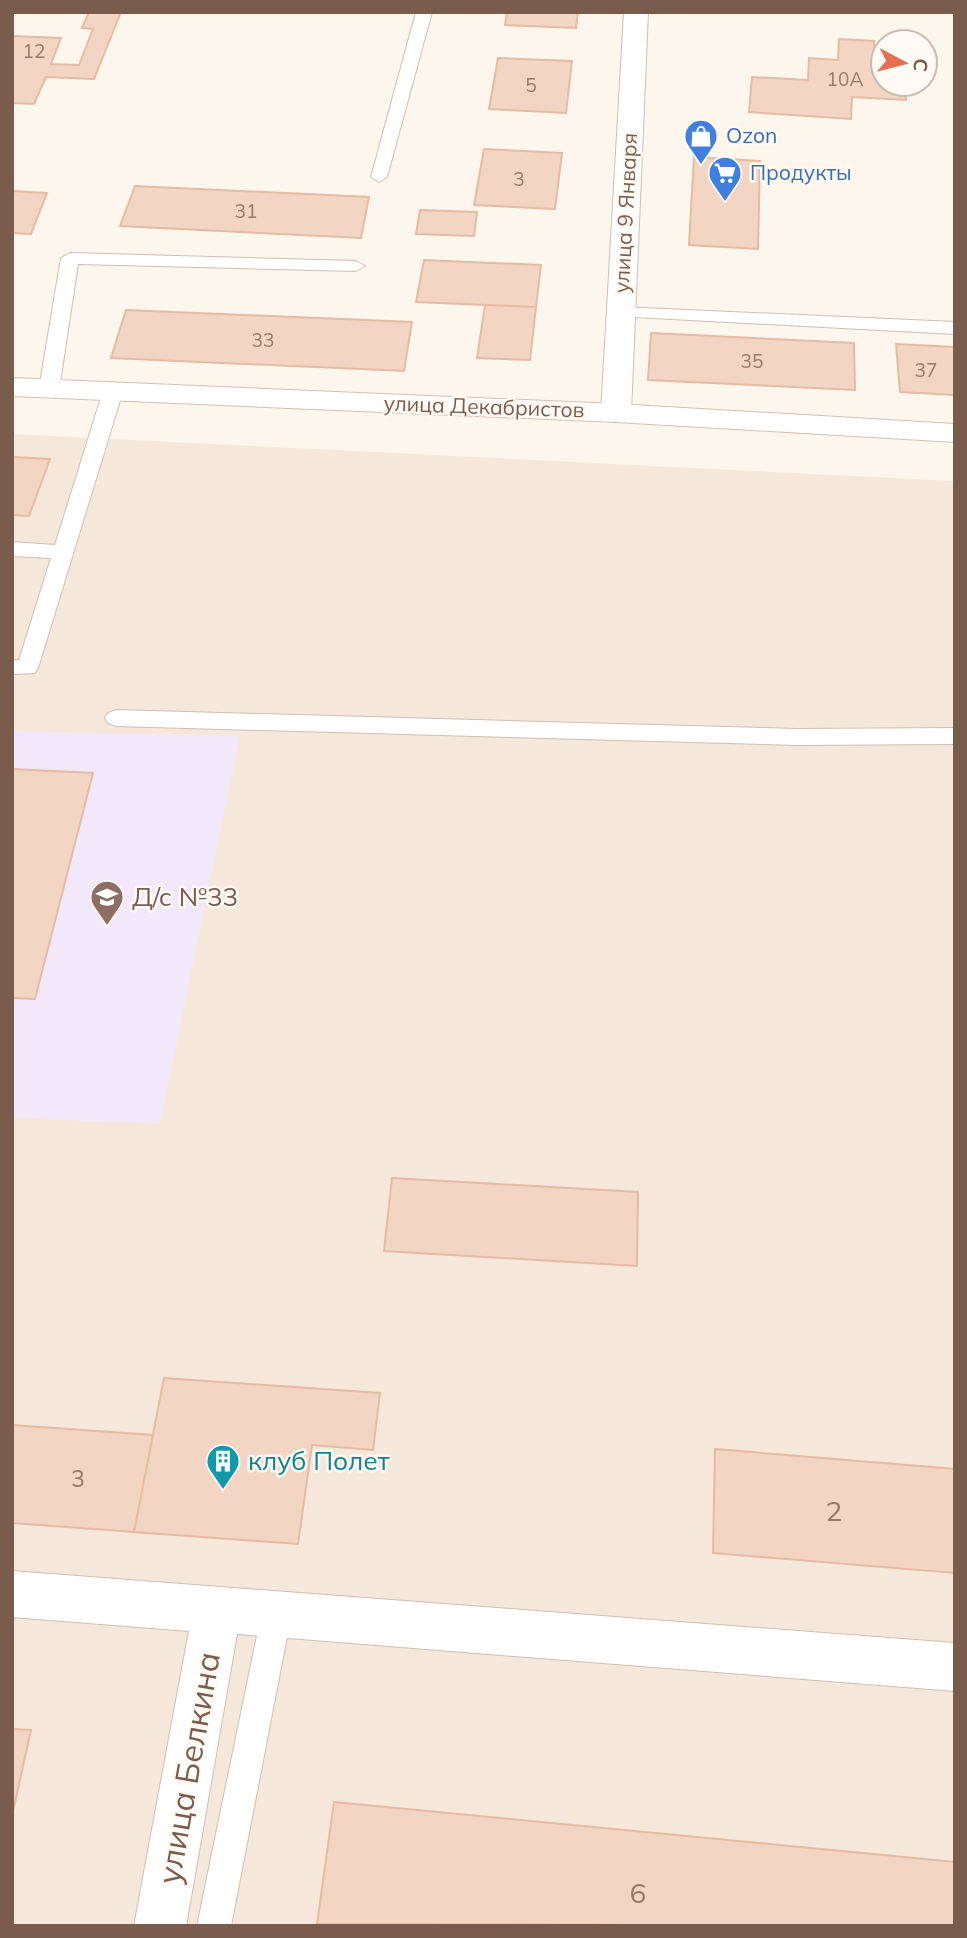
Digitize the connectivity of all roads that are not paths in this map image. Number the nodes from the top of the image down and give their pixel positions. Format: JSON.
{"nodes":[{"id":1,"x":424,"y":12,"type":"edge"},
{"id":2,"x":636,"y":12,"type":"edge"},
{"id":3,"x":379,"y":177,"type":"dead end"},
{"id":4,"x":356,"y":266,"type":"dead end"},
{"id":5,"x":621,"y":312,"type":"junction"},
{"id":6,"x":955,"y":328,"type":"edge"},
{"id":7,"x":12,"y":387,"type":"edge"},
{"id":8,"x":50,"y":388,"type":"junction"},
{"id":9,"x":113,"y":391,"type":"junction"},
{"id":10,"x":616,"y":413,"type":"junction"},
{"id":11,"x":955,"y":433,"type":"edge"},
{"id":12,"x":12,"y":549,"type":"edge"},
{"id":13,"x":64,"y":552,"type":"junction"},
{"id":14,"x":12,"y":667,"type":"edge"},
{"id":15,"x":116,"y":718,"type":"dead end"},
{"id":16,"x":955,"y":736,"type":"edge"},
{"id":17,"x":12,"y":1594,"type":"edge"},
{"id":18,"x":218,"y":1611,"type":"junction"},
{"id":19,"x":276,"y":1616,"type":"junction"},
{"id":20,"x":955,"y":1667,"type":"edge"},
{"id":21,"x":160,"y":1926,"type":"edge"},
{"id":22,"x":214,"y":1926,"type":"edge"}],
"edges":[{"from":1,"to":3,"type":"lane"},
{"from":2,"to":5,"type":"street","name":"улица 9 Января"},
{"from":4,"to":8,"type":"lane"},
{"from":5,"to":6,"type":"lane"},
{"from":5,"to":10,"type":"street","name":"улица 9 Января"},
{"from":7,"to":8,"type":"street","name":"улица Декабристов"},
{"from":8,"to":9,"type":"street","name":"улица Декабристов"},
{"from":9,"to":10,"type":"street","name":"улица Декабристов"},
{"from":9,"to":13,"type":"lane"},
{"from":10,"to":11,"type":"street","name":"улица Декабристов"},
{"from":12,"to":13,"type":"lane"},
{"from":13,"to":14,"type":"lane"},
{"from":15,"to":16,"type":"lane"},
{"from":17,"to":18,"type":"street"},
{"from":18,"to":19,"type":"street"},
{"from":18,"to":21,"type":"street","name":"улица Белкина"},
{"from":19,"to":20,"type":"street"},
{"from":19,"to":22,"type":"lane"}]}
